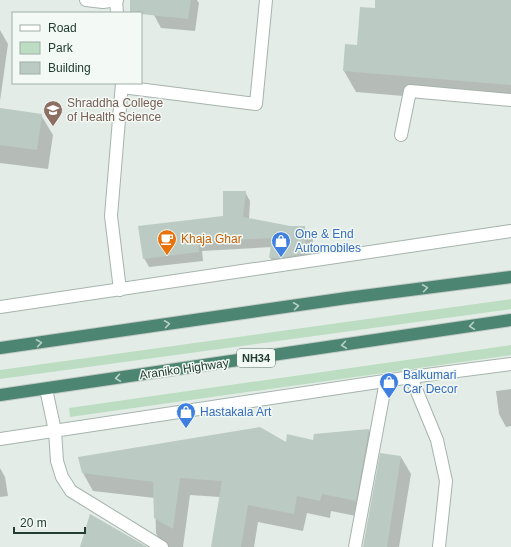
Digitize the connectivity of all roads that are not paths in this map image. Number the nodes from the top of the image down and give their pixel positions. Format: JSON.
{"nodes":[{"id":1,"x":86,"y":0,"type":"edge"},
{"id":2,"x":116,"y":0,"type":"edge"},
{"id":3,"x":266,"y":0,"type":"edge"},
{"id":4,"x":117,"y":12,"type":"edge"},
{"id":5,"x":122,"y":85,"type":"edge"},
{"id":6,"x":511,"y":100,"type":"edge"},
{"id":7,"x":401,"y":135,"type":"dead end"},
{"id":8,"x":511,"y":231,"type":"edge"},
{"id":9,"x":511,"y":276,"type":"edge"},
{"id":10,"x":120,"y":290,"type":"junction"},
{"id":11,"x":0,"y":307,"type":"edge"},
{"id":12,"x":511,"y":320,"type":"edge"},
{"id":13,"x":0,"y":348,"type":"edge"},
{"id":14,"x":511,"y":364,"type":"edge"},
{"id":15,"x":411,"y":377,"type":"junction"},
{"id":16,"x":386,"y":382,"type":"junction"},
{"id":17,"x":46,"y":389,"type":"junction"},
{"id":18,"x":0,"y":395,"type":"edge"},
{"id":19,"x":55,"y":431,"type":"junction"},
{"id":20,"x":0,"y":439,"type":"edge"},
{"id":21,"x":162,"y":547,"type":"edge"},
{"id":22,"x":355,"y":547,"type":"edge"},
{"id":23,"x":439,"y":547,"type":"edge"}],
"edges":[{"from":1,"to":2,"type":"street"},
{"from":2,"to":4,"type":"street"},
{"from":3,"to":5,"type":"street"},
{"from":5,"to":10,"type":"street"},
{"from":6,"to":7,"type":"street"},
{"from":8,"to":10,"type":"street"},
{"from":13,"to":9,"type":"highway","one_way":true},
{"from":10,"to":11,"type":"street"},
{"from":12,"to":17,"type":"highway","name":"Araniko Highway","number":"NH34","one_way":true},
{"from":14,"to":15,"type":"street"},
{"from":15,"to":16,"type":"street"},
{"from":15,"to":23,"type":"street"},
{"from":16,"to":19,"type":"street"},
{"from":16,"to":22,"type":"street"},
{"from":17,"to":18,"type":"highway","name":"Araniko Highway","number":"NH34"},
{"from":17,"to":19,"type":"street"},
{"from":19,"to":20,"type":"street"},
{"from":19,"to":21,"type":"street"}]}
